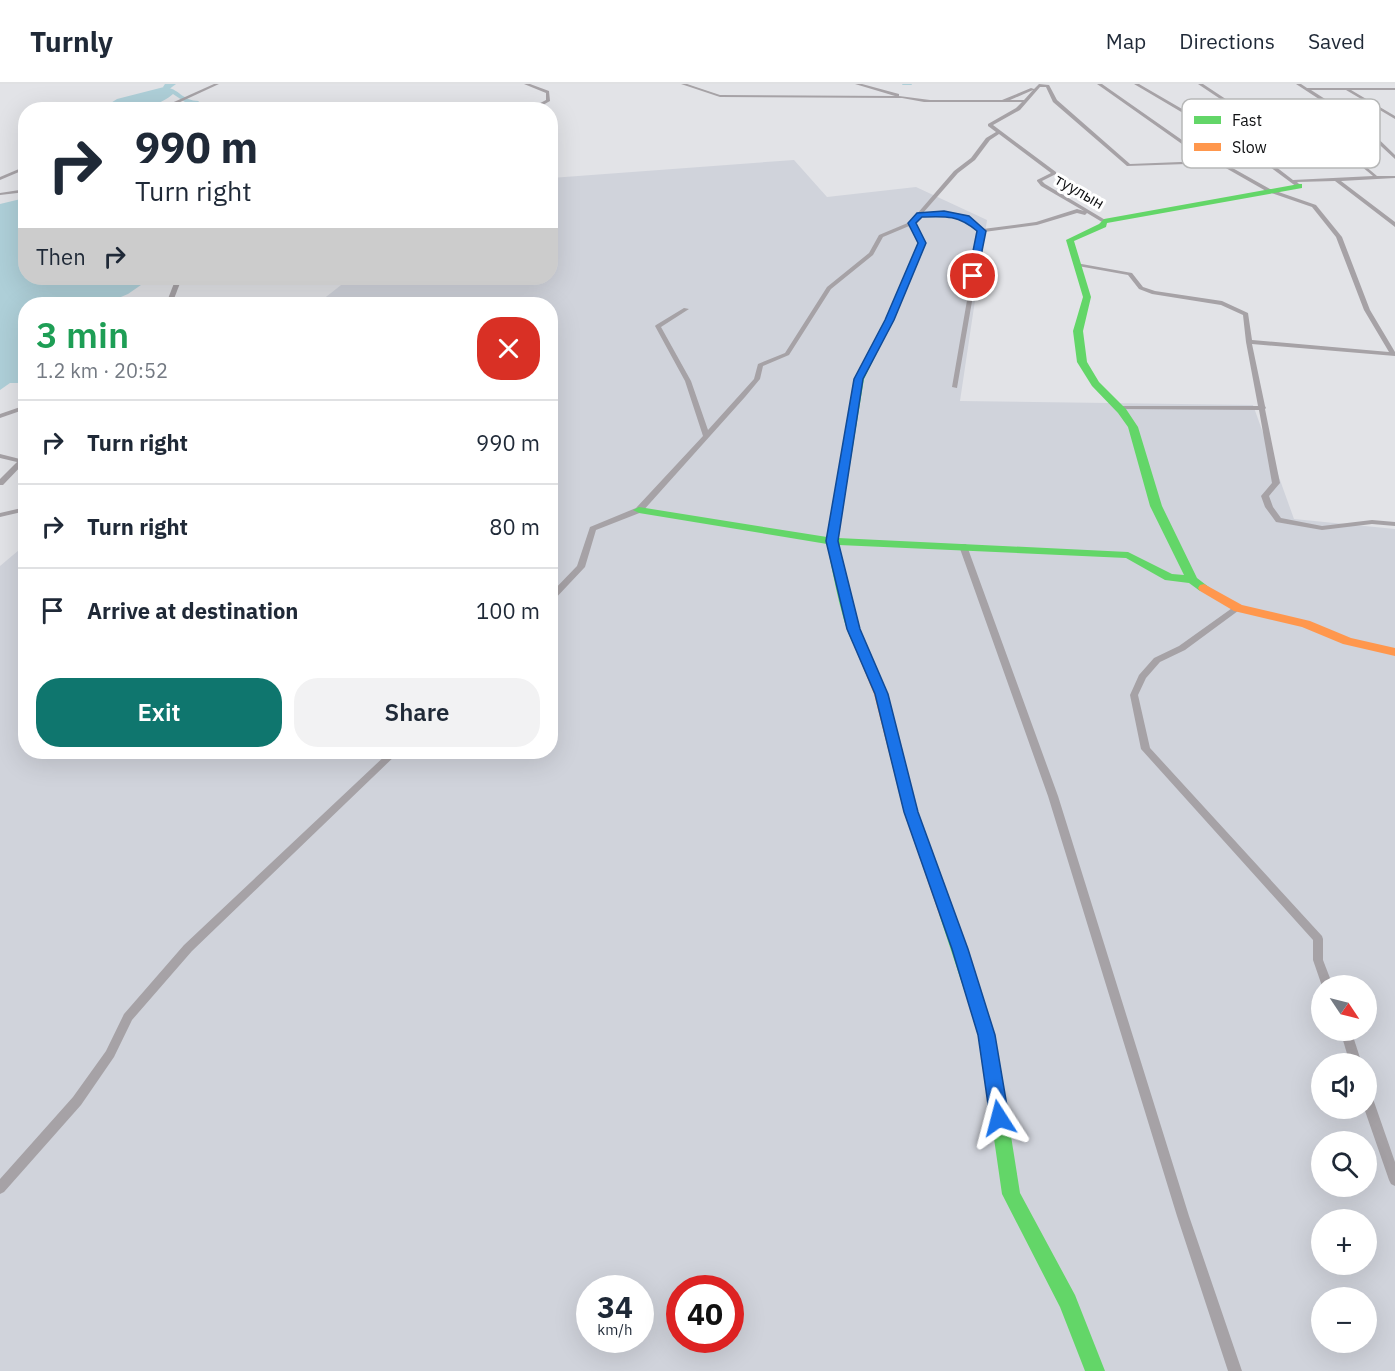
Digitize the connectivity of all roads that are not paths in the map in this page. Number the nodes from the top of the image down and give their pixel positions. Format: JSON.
{"nodes":[{"id":1,"x":217,"y":84,"type":"edge"},
{"id":2,"x":526,"y":84,"type":"edge"},
{"id":3,"x":683,"y":84,"type":"edge"},
{"id":4,"x":857,"y":84,"type":"edge"},
{"id":5,"x":1099,"y":84,"type":"edge"},
{"id":6,"x":1136,"y":84,"type":"edge"},
{"id":7,"x":1200,"y":84,"type":"edge"},
{"id":8,"x":1298,"y":84,"type":"edge"},
{"id":9,"x":1040,"y":86,"type":"edge"},
{"id":10,"x":1305,"y":89,"type":"junction"},
{"id":11,"x":1346,"y":89,"type":"junction"},
{"id":12,"x":1395,"y":89,"type":"edge"},
{"id":13,"x":902,"y":97,"type":"junction"},
{"id":14,"x":1223,"y":99,"type":"edge"},
{"id":15,"x":1321,"y":99,"type":"edge"},
{"id":16,"x":1363,"y":99,"type":"edge"},
{"id":17,"x":851,"y":101,"type":"dead end"},
{"id":18,"x":930,"y":101,"type":"junction"},
{"id":19,"x":176,"y":102,"type":"edge"},
{"id":20,"x":546,"y":102,"type":"edge"},
{"id":21,"x":1024,"y":102,"type":"junction"},
{"id":22,"x":999,"y":103,"type":"junction"},
{"id":23,"x":1380,"y":109,"type":"edge"},
{"id":24,"x":1182,"y":111,"type":"edge"},
{"id":25,"x":1395,"y":118,"type":"edge"},
{"id":26,"x":999,"y":132,"type":"junction"},
{"id":27,"x":1182,"y":142,"type":"edge"},
{"id":28,"x":1380,"y":143,"type":"edge"},
{"id":29,"x":1395,"y":158,"type":"edge"},
{"id":30,"x":1182,"y":164,"type":"edge"},
{"id":31,"x":1229,"y":168,"type":"edge"},
{"id":32,"x":1275,"y":168,"type":"edge"},
{"id":33,"x":1366,"y":168,"type":"edge"},
{"id":34,"x":18,"y":171,"type":"edge"},
{"id":35,"x":1375,"y":176,"type":"junction"},
{"id":36,"x":1395,"y":177,"type":"edge"},
{"id":37,"x":0,"y":179,"type":"edge"},
{"id":38,"x":1336,"y":179,"type":"junction"},
{"id":39,"x":1296,"y":184,"type":"junction"},
{"id":40,"x":1268,"y":190,"type":"junction"},
{"id":41,"x":18,"y":191,"type":"edge"},
{"id":42,"x":0,"y":194,"type":"edge"},
{"id":43,"x":1090,"y":214,"type":"junction"},
{"id":44,"x":916,"y":219,"type":"junction"},
{"id":45,"x":1104,"y":221,"type":"junction"},
{"id":46,"x":1395,"y":225,"type":"edge"},
{"id":47,"x":982,"y":231,"type":"junction"},
{"id":48,"x":1078,"y":264,"type":"junction"},
{"id":49,"x":686,"y":309,"type":"dead end"},
{"id":50,"x":1249,"y":342,"type":"junction"},
{"id":51,"x":1394,"y":354,"type":"edge"},
{"id":52,"x":955,"y":387,"type":"dead end"},
{"id":53,"x":1120,"y":408,"type":"junction"},
{"id":54,"x":1263,"y":408,"type":"junction"},
{"id":55,"x":18,"y":410,"type":"edge"},
{"id":56,"x":0,"y":416,"type":"edge"},
{"id":57,"x":707,"y":437,"type":"junction"},
{"id":58,"x":0,"y":456,"type":"edge"},
{"id":59,"x":18,"y":458,"type":"edge"},
{"id":60,"x":18,"y":464,"type":"edge"},
{"id":61,"x":0,"y":483,"type":"edge"},
{"id":62,"x":639,"y":510,"type":"junction"},
{"id":63,"x":18,"y":511,"type":"edge"},
{"id":64,"x":0,"y":515,"type":"edge"},
{"id":65,"x":1395,"y":524,"type":"edge"},
{"id":66,"x":832,"y":541,"type":"junction"},
{"id":67,"x":963,"y":546,"type":"junction"},
{"id":68,"x":1192,"y":580,"type":"junction"},
{"id":69,"x":558,"y":591,"type":"edge"},
{"id":70,"x":1238,"y":608,"type":"junction"},
{"id":71,"x":1395,"y":652,"type":"edge"},
{"id":72,"x":387,"y":759,"type":"edge"},
{"id":73,"x":1324,"y":975,"type":"edge"},
{"id":74,"x":1374,"y":1119,"type":"edge"},
{"id":75,"x":1395,"y":1180,"type":"edge"},
{"id":76,"x":0,"y":1188,"type":"edge"},
{"id":77,"x":1095,"y":1371,"type":"edge"},
{"id":78,"x":1235,"y":1371,"type":"edge"}],
"edges":[{"from":1,"to":19,"type":"street"},
{"from":2,"to":20,"type":"street"},
{"from":3,"to":13,"type":"street"},
{"from":4,"to":13,"type":"street"},
{"from":5,"to":27,"type":"street"},
{"from":6,"to":24,"type":"street"},
{"from":7,"to":14,"type":"street"},
{"from":8,"to":10,"type":"street"},
{"from":9,"to":21,"type":"street"},
{"from":9,"to":22,"type":"street"},
{"from":9,"to":30,"type":"street"},
{"from":10,"to":11,"type":"street"},
{"from":10,"to":15,"type":"street"},
{"from":11,"to":12,"type":"street"},
{"from":11,"to":16,"type":"street"},
{"from":13,"to":18,"type":"street"},
{"from":17,"to":18,"type":"street"},
{"from":18,"to":22,"type":"street"},
{"from":21,"to":22,"type":"street"},
{"from":21,"to":26,"type":"street"},
{"from":23,"to":25,"type":"street"},
{"from":26,"to":43,"type":"street","name":"туулын"},
{"from":26,"to":44,"type":"street"},
{"from":28,"to":29,"type":"street"},
{"from":31,"to":40,"type":"street"},
{"from":32,"to":39,"type":"street"},
{"from":33,"to":35,"type":"street"},
{"from":34,"to":37,"type":"street"},
{"from":35,"to":36,"type":"street"},
{"from":35,"to":38,"type":"street"},
{"from":38,"to":39,"type":"street"},
{"from":38,"to":46,"type":"street"},
{"from":39,"to":40,"type":"street"},
{"from":40,"to":45,"type":"street"},
{"from":40,"to":51,"type":"street"},
{"from":41,"to":42,"type":"street"},
{"from":43,"to":45,"type":"street","name":"туулын"},
{"from":43,"to":47,"type":"street"},
{"from":44,"to":47,"type":"street"},
{"from":44,"to":57,"type":"street"},
{"from":44,"to":66,"type":"street"},
{"from":45,"to":48,"type":"street"},
{"from":47,"to":52,"type":"street"},
{"from":48,"to":50,"type":"street"},
{"from":48,"to":53,"type":"street"},
{"from":49,"to":57,"type":"street"},
{"from":50,"to":51,"type":"street"},
{"from":50,"to":54,"type":"street"},
{"from":53,"to":54,"type":"street"},
{"from":53,"to":68,"type":"street"},
{"from":54,"to":65,"type":"street"},
{"from":55,"to":56,"type":"street"},
{"from":57,"to":62,"type":"street"},
{"from":58,"to":59,"type":"street"},
{"from":60,"to":61,"type":"street"},
{"from":62,"to":66,"type":"street"},
{"from":62,"to":69,"type":"street"},
{"from":63,"to":64,"type":"street"},
{"from":66,"to":67,"type":"street"},
{"from":66,"to":77,"type":"street"},
{"from":67,"to":68,"type":"street"},
{"from":67,"to":78,"type":"street"},
{"from":68,"to":70,"type":"street"},
{"from":70,"to":71,"type":"street"},
{"from":70,"to":73,"type":"street"},
{"from":72,"to":76,"type":"street"},
{"from":74,"to":75,"type":"street"}]}
